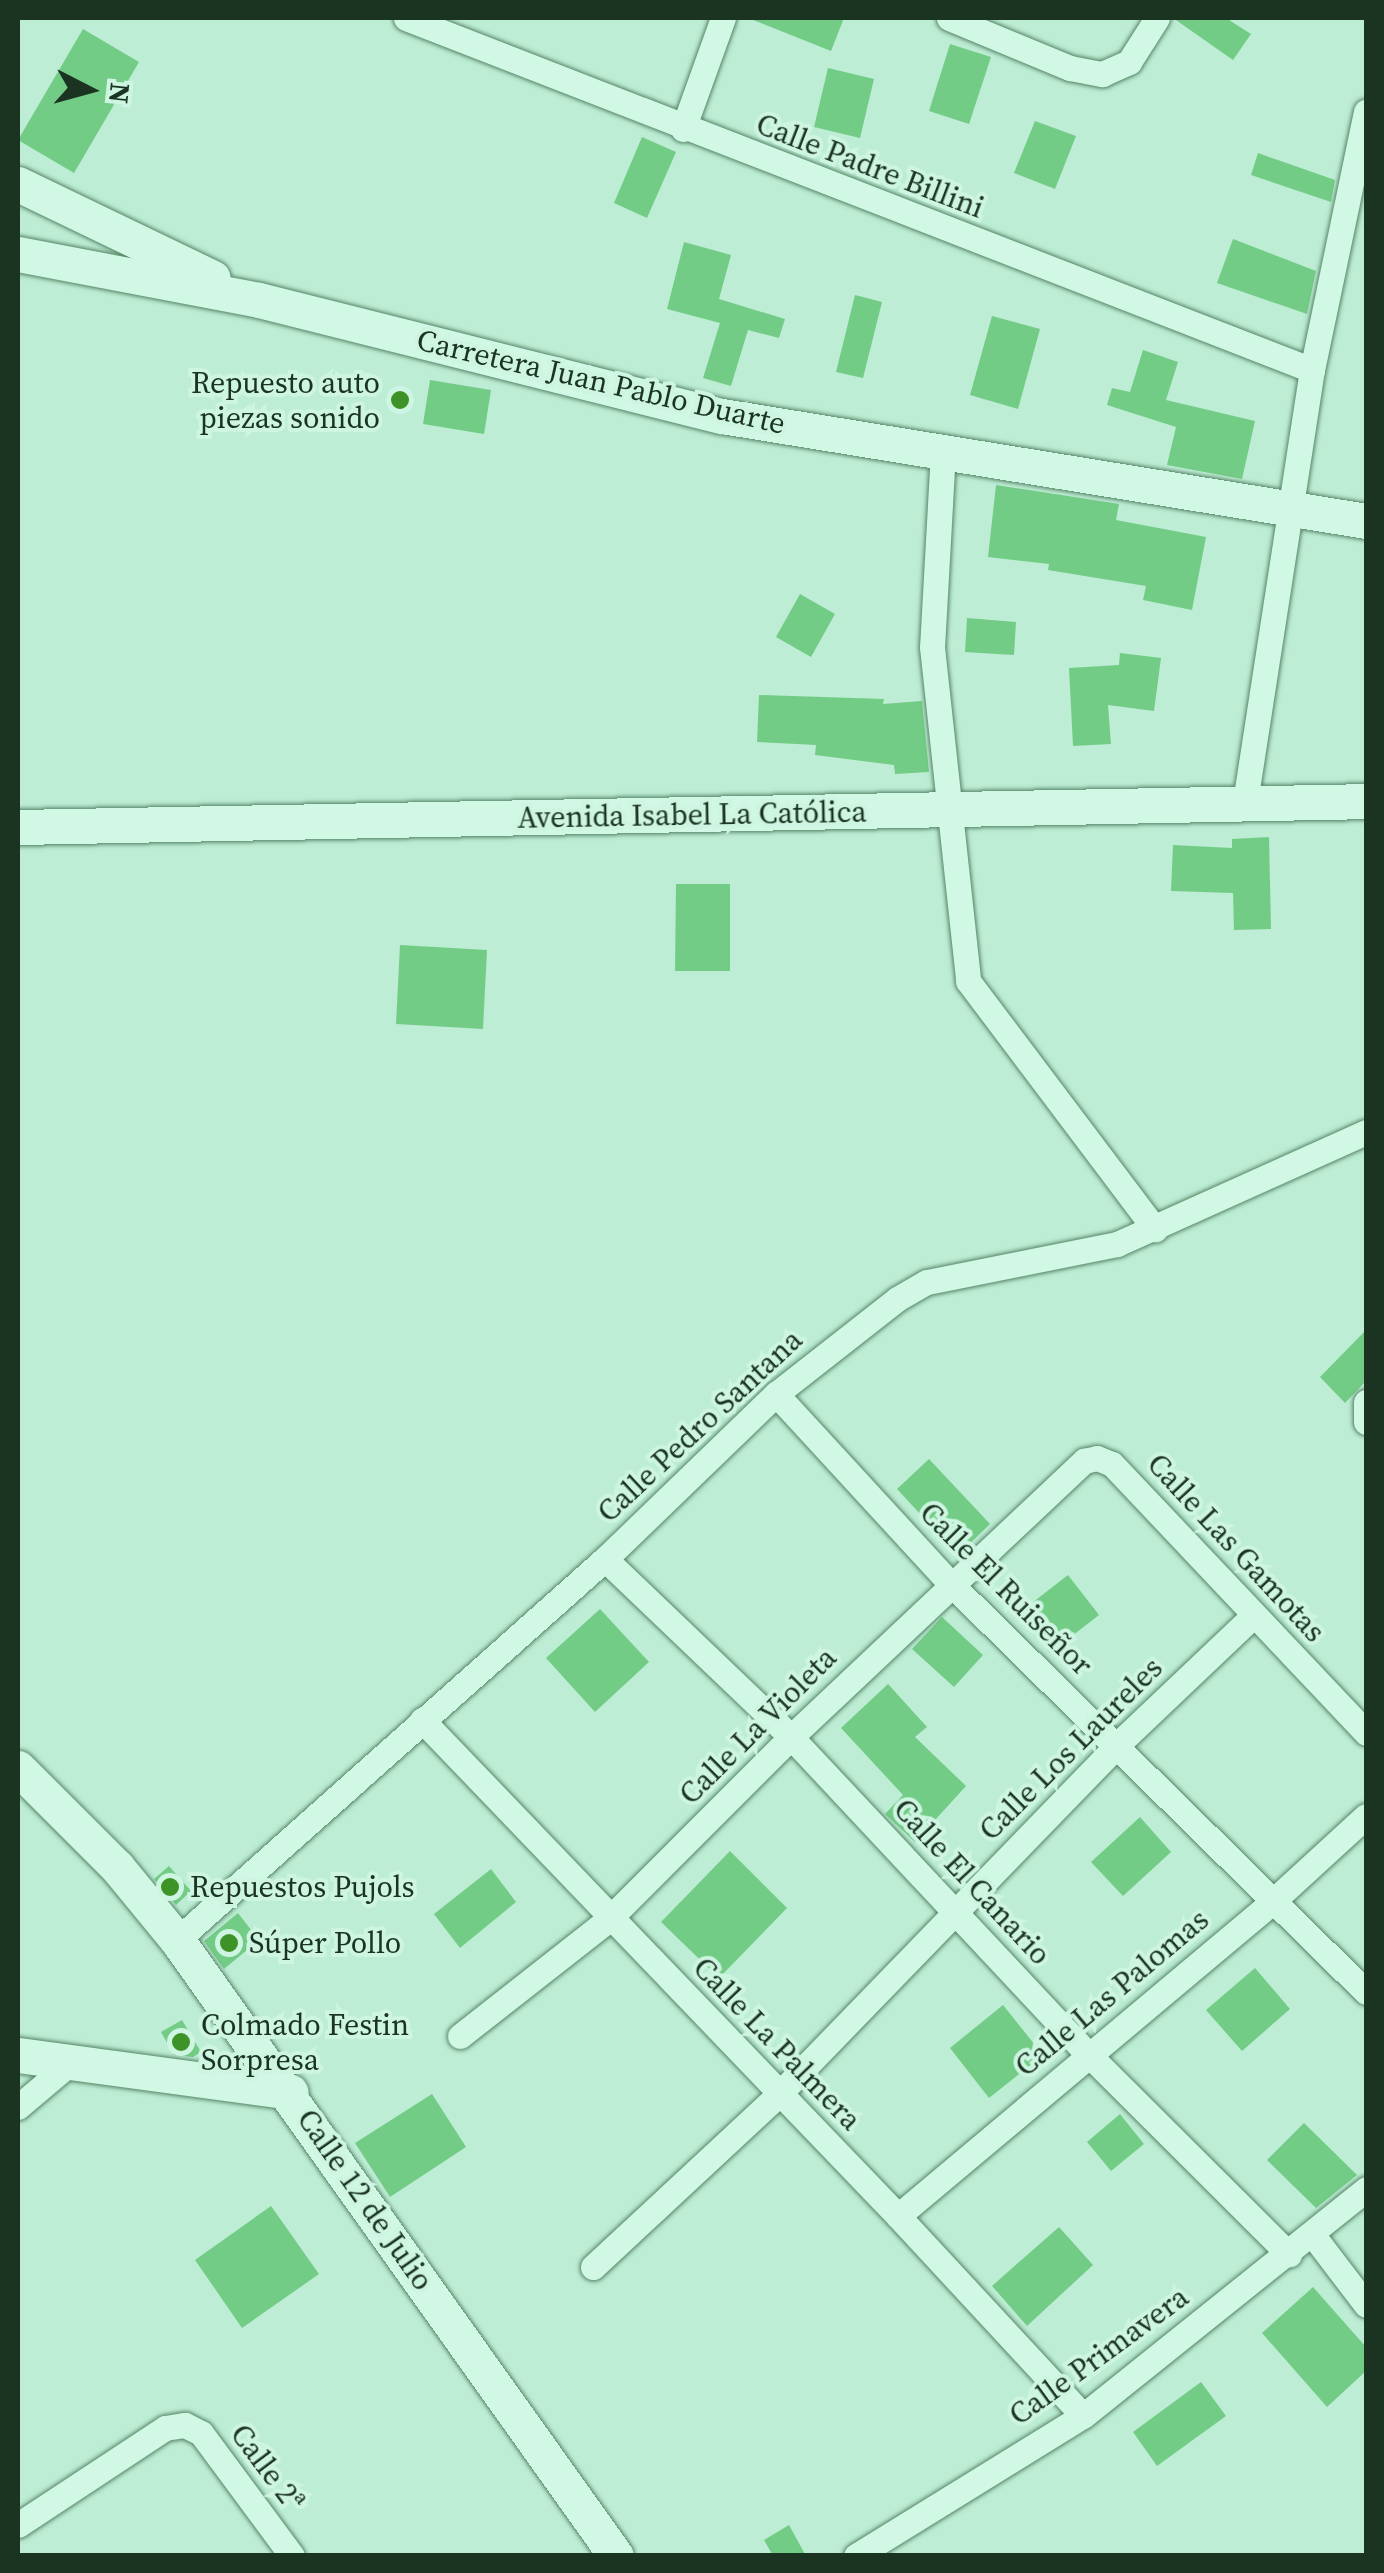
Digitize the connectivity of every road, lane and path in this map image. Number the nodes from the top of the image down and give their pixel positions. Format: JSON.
{"nodes":[{"id":1,"x":406,"y":18,"type":"edge"},
{"id":2,"x":476,"y":18,"type":"edge"},
{"id":3,"x":723,"y":18,"type":"edge"},
{"id":4,"x":949,"y":18,"type":"edge"},
{"id":5,"x":1157,"y":18,"type":"edge"},
{"id":6,"x":464,"y":42,"type":"junction"},
{"id":7,"x":1366,"y":112,"type":"edge"},
{"id":8,"x":682,"y":129,"type":"junction"},
{"id":9,"x":18,"y":184,"type":"edge"},
{"id":10,"x":1356,"y":208,"type":"edge"},
{"id":11,"x":18,"y":254,"type":"edge"},
{"id":12,"x":260,"y":300,"type":"junction"},
{"id":13,"x":1312,"y":370,"type":"junction"},
{"id":14,"x":944,"y":452,"type":"junction"},
{"id":15,"x":1289,"y":509,"type":"junction"},
{"id":16,"x":1366,"y":521,"type":"edge"},
{"id":17,"x":1366,"y":801,"type":"edge"},
{"id":18,"x":1245,"y":802,"type":"junction"},
{"id":19,"x":950,"y":812,"type":"junction"},
{"id":20,"x":18,"y":828,"type":"edge"},
{"id":21,"x":1366,"y":1132,"type":"edge"},
{"id":22,"x":1156,"y":1229,"type":"junction"},
{"id":23,"x":776,"y":1394,"type":"junction"},
{"id":24,"x":1366,"y":1402,"type":"edge"},
{"id":25,"x":1366,"y":1422,"type":"edge"},
{"id":26,"x":1096,"y":1458,"type":"joint"},
{"id":27,"x":605,"y":1559,"type":"junction"},
{"id":28,"x":951,"y":1584,"type":"junction"},
{"id":29,"x":1254,"y":1614,"type":"junction"},
{"id":30,"x":422,"y":1720,"type":"junction"},
{"id":31,"x":1366,"y":1733,"type":"edge"},
{"id":32,"x":790,"y":1738,"type":"junction"},
{"id":33,"x":1117,"y":1745,"type":"junction"},
{"id":34,"x":18,"y":1768,"type":"edge"},
{"id":35,"x":1366,"y":1816,"type":"edge"},
{"id":36,"x":1272,"y":1902,"type":"junction"},
{"id":37,"x":955,"y":1911,"type":"junction"},
{"id":38,"x":609,"y":1919,"type":"junction"},
{"id":39,"x":177,"y":1940,"type":"junction"},
{"id":40,"x":1366,"y":1992,"type":"edge"},
{"id":41,"x":460,"y":2036,"type":"dead end"},
{"id":42,"x":18,"y":2054,"type":"edge"},
{"id":43,"x":1088,"y":2054,"type":"junction"},
{"id":44,"x":70,"y":2064,"type":"junction"},
{"id":45,"x":290,"y":2092,"type":"junction"},
{"id":46,"x":780,"y":2094,"type":"junction"},
{"id":47,"x":18,"y":2107,"type":"edge"},
{"id":48,"x":1366,"y":2189,"type":"edge"},
{"id":49,"x":898,"y":2216,"type":"junction"},
{"id":50,"x":1312,"y":2234,"type":"junction"},
{"id":51,"x":1288,"y":2254,"type":"junction"},
{"id":52,"x":593,"y":2267,"type":"dead end"},
{"id":53,"x":1366,"y":2305,"type":"edge"},
{"id":54,"x":1082,"y":2416,"type":"junction"},
{"id":55,"x":18,"y":2525,"type":"edge"},
{"id":56,"x":612,"y":2554,"type":"edge"},
{"id":57,"x":292,"y":2556,"type":"edge"},
{"id":58,"x":856,"y":2556,"type":"edge"}],
"edges":[{"from":1,"to":6,"type":"street","name":"Calle Padre Billini"},
{"from":2,"to":6,"type":"street"},
{"from":3,"to":8,"type":"street"},
{"from":4,"to":5,"type":"street"},
{"from":6,"to":8,"type":"street","name":"Calle Padre Billini"},
{"from":7,"to":10,"type":"street"},
{"from":8,"to":13,"type":"street","name":"Calle Padre Billini"},
{"from":9,"to":12,"type":"main road"},
{"from":10,"to":13,"type":"street"},
{"from":11,"to":12,"type":"main road","name":"Carretera Juan Pablo Duarte"},
{"from":12,"to":14,"type":"main road","name":"Carretera Juan Pablo Duarte"},
{"from":13,"to":15,"type":"street"},
{"from":14,"to":15,"type":"main road","name":"Carretera Juan Pablo Duarte"},
{"from":14,"to":19,"type":"street"},
{"from":15,"to":16,"type":"main road","name":"Carretera Juan Pablo Duarte"},
{"from":15,"to":18,"type":"street"},
{"from":17,"to":18,"type":"main road","name":"Avenida Isabel La Católica"},
{"from":18,"to":19,"type":"main road","name":"Avenida Isabel La Católica"},
{"from":19,"to":20,"type":"main road","name":"Avenida Isabel La Católica"},
{"from":19,"to":22,"type":"street"},
{"from":21,"to":22,"type":"street","name":"Calle Pedro Santana"},
{"from":22,"to":23,"type":"street","name":"Calle Pedro Santana"},
{"from":23,"to":27,"type":"street","name":"Calle Pedro Santana"},
{"from":23,"to":28,"type":"street","name":"Calle El Ruiseñor"},
{"from":24,"to":25,"type":"street"},
{"from":26,"to":28,"type":"street","name":"Calle La Violeta"},
{"from":26,"to":29,"type":"street","name":"Calle Las Gamotas"},
{"from":27,"to":30,"type":"street","name":"Calle Pedro Santana"},
{"from":27,"to":32,"type":"street","name":"Calle El Canario"},
{"from":28,"to":32,"type":"street","name":"Calle La Violeta"},
{"from":28,"to":33,"type":"street","name":"Calle El Ruiseñor"},
{"from":29,"to":31,"type":"street","name":"Calle Las Gamotas"},
{"from":29,"to":33,"type":"street","name":"Calle Los Laureles"},
{"from":30,"to":38,"type":"street","name":"Calle La Palmera"},
{"from":30,"to":39,"type":"street","name":"Calle Pedro Santana"},
{"from":32,"to":37,"type":"street","name":"Calle El Canario"},
{"from":32,"to":38,"type":"street","name":"Calle La Violeta"},
{"from":33,"to":36,"type":"street","name":"Calle El Ruiseñor"},
{"from":33,"to":37,"type":"street","name":"Calle Los Laureles"},
{"from":34,"to":39,"type":"main road","name":"Calle 12 de Julio"},
{"from":35,"to":36,"type":"street","name":"Calle Las Palomas"},
{"from":36,"to":40,"type":"street","name":"Calle El Ruiseñor"},
{"from":36,"to":43,"type":"street","name":"Calle Las Palomas"},
{"from":37,"to":43,"type":"street","name":"Calle El Canario"},
{"from":37,"to":46,"type":"street","name":"Calle Los Laureles"},
{"from":38,"to":41,"type":"street","name":"Calle La Violeta"},
{"from":38,"to":46,"type":"street","name":"Calle La Palmera"},
{"from":39,"to":45,"type":"main road","name":"Calle 12 de Julio"},
{"from":42,"to":44,"type":"main road"},
{"from":43,"to":49,"type":"street","name":"Calle Las Palomas"},
{"from":43,"to":51,"type":"street","name":"Calle El Canario"},
{"from":44,"to":45,"type":"main road"},
{"from":44,"to":47,"type":"street"},
{"from":45,"to":56,"type":"main road","name":"Calle 12 de Julio"},
{"from":46,"to":49,"type":"street","name":"Calle La Palmera"},
{"from":46,"to":52,"type":"street","name":"Calle Los Laureles"},
{"from":48,"to":50,"type":"street","name":"Calle Primavera"},
{"from":49,"to":54,"type":"street","name":"Calle La Palmera"},
{"from":50,"to":51,"type":"street","name":"Calle Primavera"},
{"from":50,"to":53,"type":"street"},
{"from":51,"to":54,"type":"street","name":"Calle Primavera"},
{"from":54,"to":58,"type":"street","name":"Calle Primavera"},
{"from":55,"to":57,"type":"street","name":"Calle 2ª"}]}
